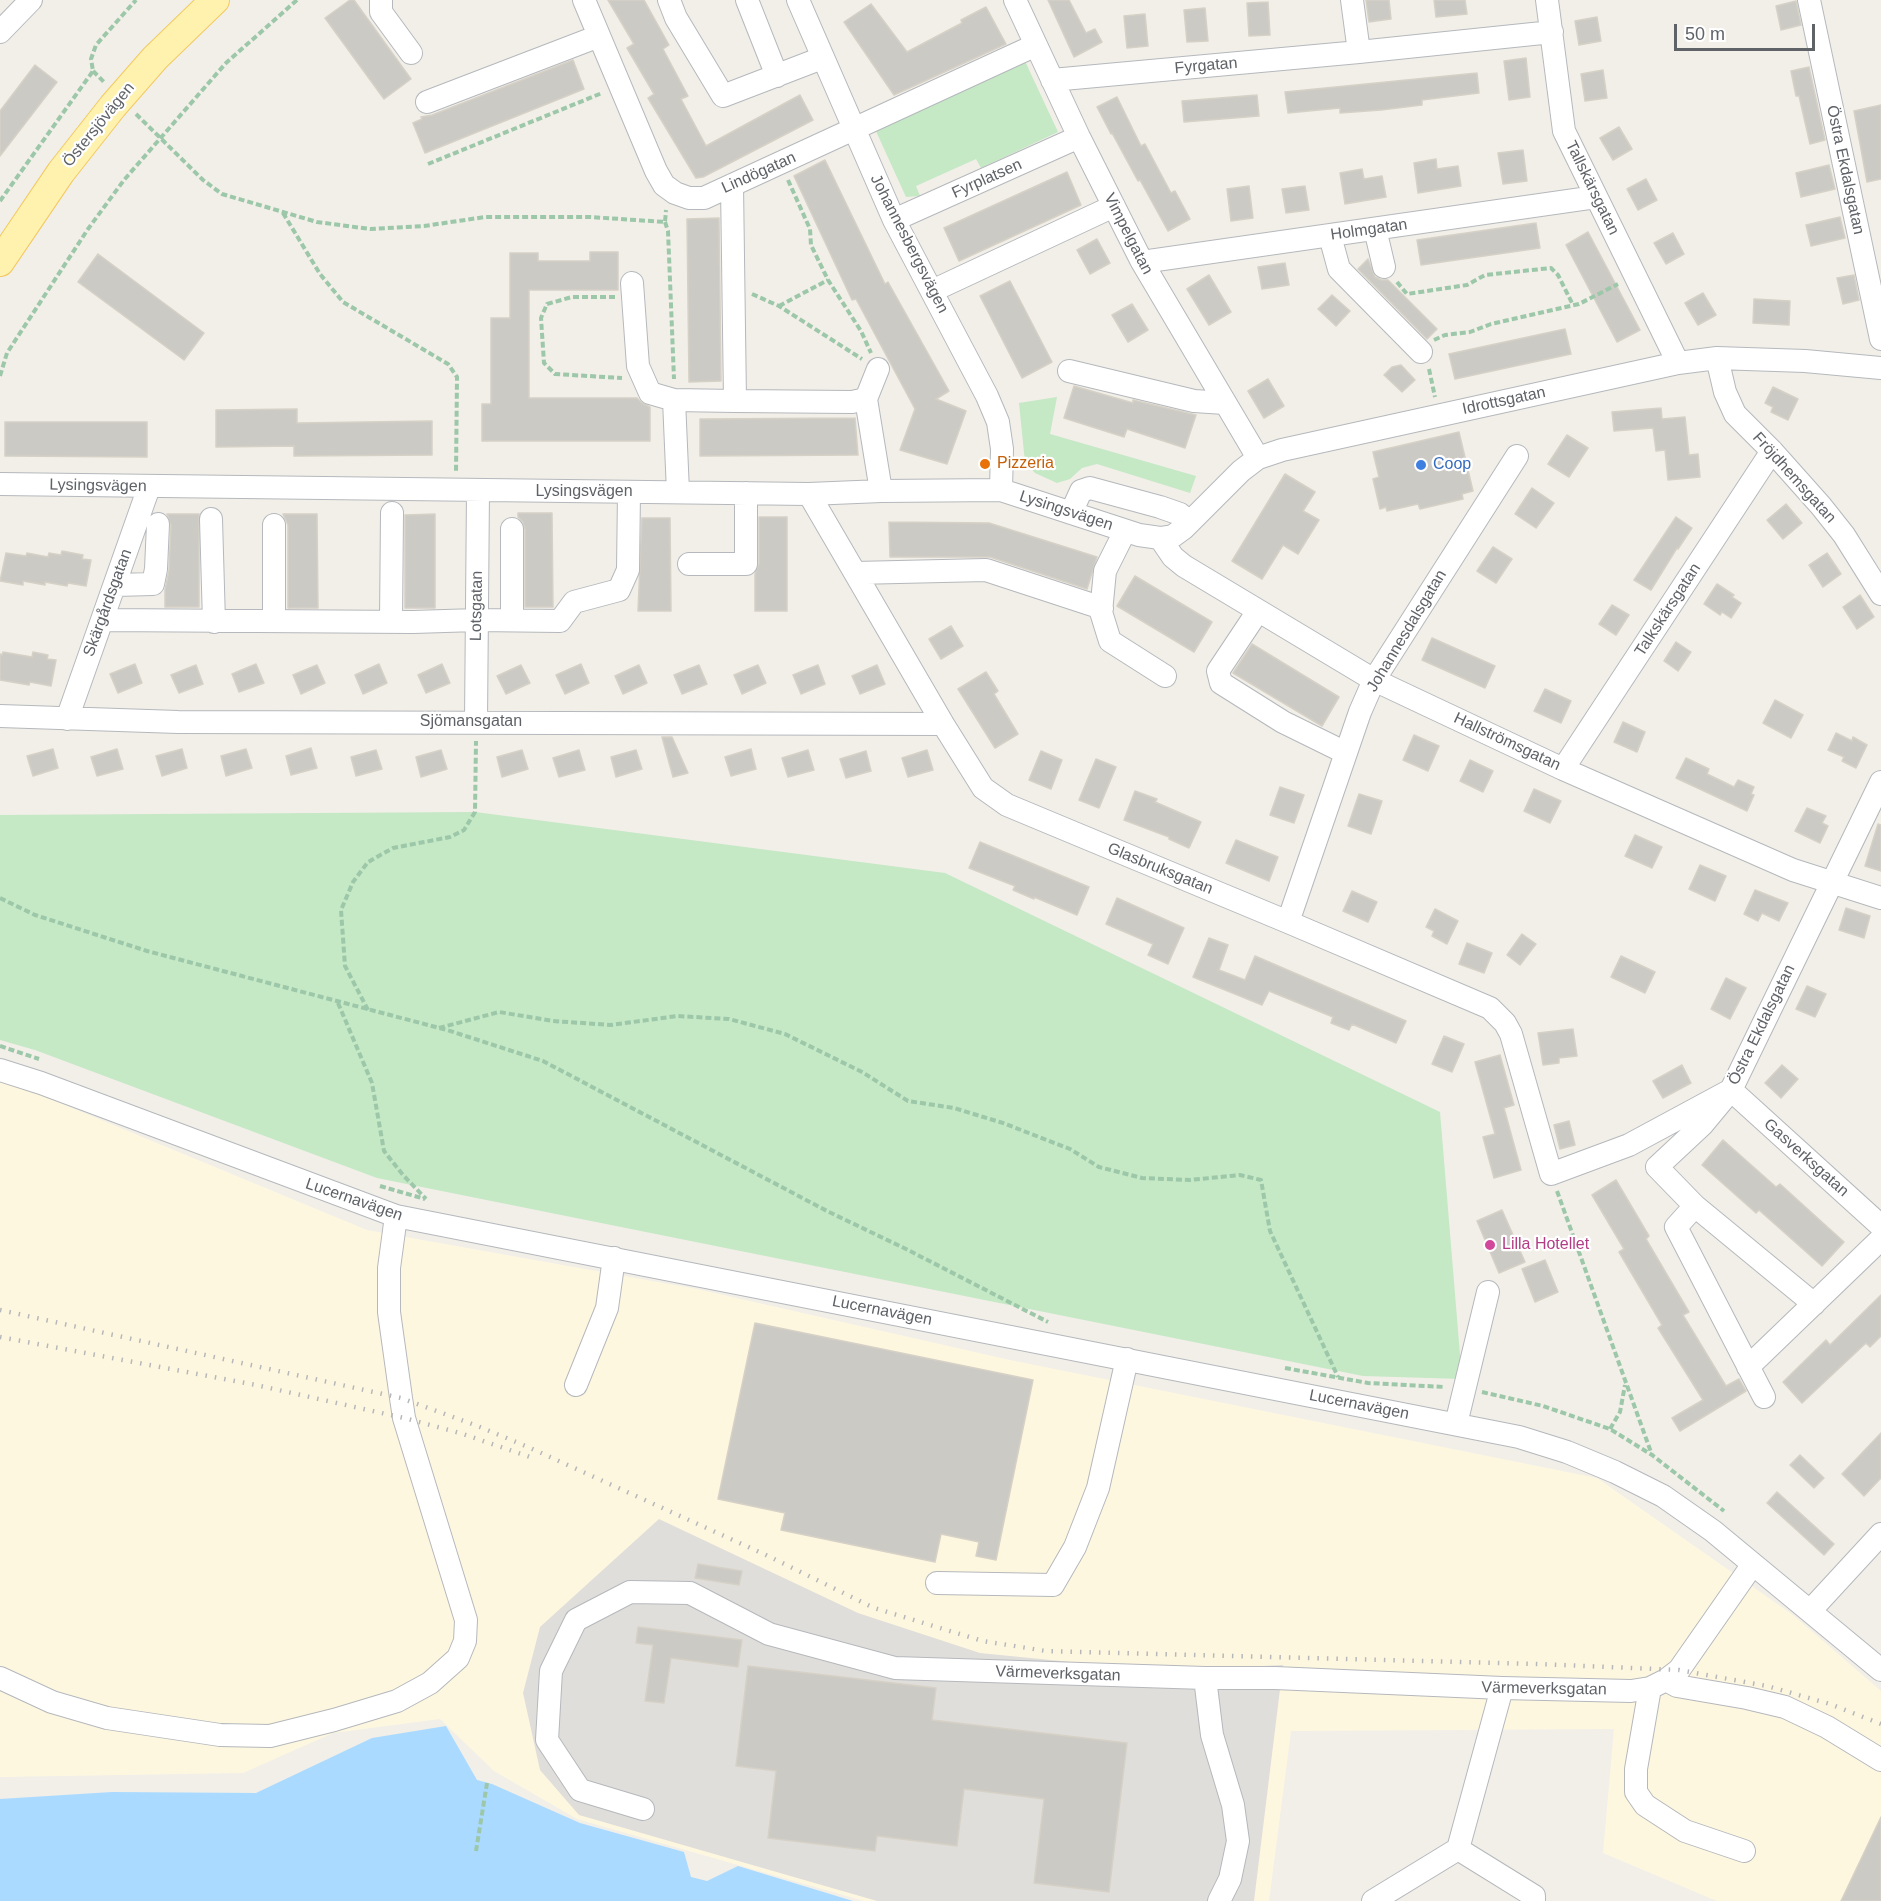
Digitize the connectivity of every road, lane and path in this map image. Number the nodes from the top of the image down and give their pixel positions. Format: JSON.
{"nodes":[{"id":1,"x":31,"y":0,"type":"edge"},
{"id":2,"x":136,"y":0,"type":"edge"},
{"id":3,"x":214,"y":0,"type":"edge"},
{"id":4,"x":297,"y":0,"type":"edge"},
{"id":5,"x":381,"y":0,"type":"edge"},
{"id":6,"x":584,"y":0,"type":"edge"},
{"id":7,"x":669,"y":0,"type":"edge"},
{"id":8,"x":747,"y":0,"type":"edge"},
{"id":9,"x":798,"y":0,"type":"edge"},
{"id":10,"x":1015,"y":0,"type":"edge"},
{"id":11,"x":1352,"y":0,"type":"edge"},
{"id":12,"x":1547,"y":0,"type":"edge"},
{"id":13,"x":1809,"y":0,"type":"edge"},
{"id":14,"x":0,"y":32,"type":"edge"},
{"id":15,"x":1552,"y":32,"type":"junction"},
{"id":16,"x":599,"y":36,"type":"junction"},
{"id":17,"x":1036,"y":45,"type":"junction"},
{"id":18,"x":1359,"y":52,"type":"junction"},
{"id":19,"x":411,"y":53,"type":"dead end"},
{"id":20,"x":822,"y":58,"type":"junction"},
{"id":21,"x":93,"y":71,"type":"junction"},
{"id":22,"x":777,"y":76,"type":"junction"},
{"id":23,"x":1052,"y":80,"type":"junction"},
{"id":24,"x":620,"y":86,"type":"junction"},
{"id":25,"x":120,"y":97,"type":"junction"},
{"id":26,"x":426,"y":102,"type":"dead end"},
{"id":27,"x":853,"y":130,"type":"junction"},
{"id":28,"x":1079,"y":137,"type":"junction"},
{"id":29,"x":159,"y":138,"type":"junction"},
{"id":30,"x":781,"y":163,"type":"junction"},
{"id":31,"x":428,"y":164,"type":"dead end"},
{"id":32,"x":732,"y":185,"type":"junction"},
{"id":33,"x":675,"y":193,"type":"junction"},
{"id":34,"x":1596,"y":197,"type":"junction"},
{"id":35,"x":0,"y":201,"type":"edge"},
{"id":36,"x":1114,"y":206,"type":"junction"},
{"id":37,"x":283,"y":212,"type":"junction"},
{"id":38,"x":894,"y":220,"type":"junction"},
{"id":39,"x":664,"y":222,"type":"junction"},
{"id":40,"x":1375,"y":229,"type":"junction"},
{"id":41,"x":1330,"y":236,"type":"junction"},
{"id":42,"x":0,"y":262,"type":"edge"},
{"id":43,"x":1142,"y":262,"type":"junction"},
{"id":44,"x":1384,"y":267,"type":"joint"},
{"id":45,"x":1634,"y":275,"type":"junction"},
{"id":46,"x":828,"y":280,"type":"junction"},
{"id":47,"x":734,"y":286,"type":"junction"},
{"id":48,"x":632,"y":290,"type":"joint"},
{"id":49,"x":932,"y":291,"type":"junction"},
{"id":50,"x":1573,"y":305,"type":"junction"},
{"id":51,"x":779,"y":306,"type":"junction"},
{"id":52,"x":1881,"y":339,"type":"edge"},
{"id":53,"x":1421,"y":352,"type":"junction"},
{"id":54,"x":1717,"y":358,"type":"junction"},
{"id":55,"x":1678,"y":363,"type":"junction"},
{"id":56,"x":1881,"y":368,"type":"edge"},
{"id":57,"x":878,"y":369,"type":"junction"},
{"id":58,"x":1069,"y":371,"type":"dead end"},
{"id":59,"x":0,"y":376,"type":"edge"},
{"id":60,"x":644,"y":379,"type":"junction"},
{"id":61,"x":867,"y":399,"type":"junction"},
{"id":62,"x":674,"y":400,"type":"junction"},
{"id":63,"x":735,"y":401,"type":"junction"},
{"id":64,"x":1225,"y":403,"type":"junction"},
{"id":65,"x":1438,"y":416,"type":"junction"},
{"id":66,"x":1772,"y":451,"type":"junction"},
{"id":67,"x":1517,"y":456,"type":"dead end"},
{"id":68,"x":1258,"y":458,"type":"junction"},
{"id":69,"x":0,"y":484,"type":"edge"},
{"id":70,"x":149,"y":487,"type":"junction"},
{"id":71,"x":455,"y":490,"type":"junction"},
{"id":72,"x":1001,"y":490,"type":"junction"},
{"id":73,"x":478,"y":491,"type":"junction"},
{"id":74,"x":881,"y":491,"type":"junction"},
{"id":75,"x":629,"y":492,"type":"junction"},
{"id":76,"x":678,"y":492,"type":"junction"},
{"id":77,"x":746,"y":493,"type":"junction"},
{"id":78,"x":809,"y":494,"type":"junction"},
{"id":79,"x":392,"y":513,"type":"dead end"},
{"id":80,"x":1071,"y":513,"type":"junction"},
{"id":81,"x":211,"y":519,"type":"dead end"},
{"id":82,"x":1190,"y":522,"type":"junction"},
{"id":83,"x":158,"y":524,"type":"dead end"},
{"id":84,"x":274,"y":525,"type":"dead end"},
{"id":85,"x":512,"y":530,"type":"dead end"},
{"id":86,"x":1125,"y":531,"type":"junction"},
{"id":87,"x":1160,"y":538,"type":"junction"},
{"id":88,"x":689,"y":564,"type":"dead end"},
{"id":89,"x":855,"y":573,"type":"junction"},
{"id":90,"x":115,"y":585,"type":"junction"},
{"id":91,"x":1881,"y":594,"type":"edge"},
{"id":92,"x":1101,"y":608,"type":"junction"},
{"id":93,"x":1258,"y":611,"type":"junction"},
{"id":94,"x":102,"y":620,"type":"junction"},
{"id":95,"x":477,"y":620,"type":"junction"},
{"id":96,"x":512,"y":620,"type":"junction"},
{"id":97,"x":274,"y":621,"type":"junction"},
{"id":98,"x":214,"y":622,"type":"junction"},
{"id":99,"x":391,"y":622,"type":"junction"},
{"id":100,"x":1165,"y":676,"type":"dead end"},
{"id":101,"x":1374,"y":680,"type":"junction"},
{"id":102,"x":0,"y":716,"type":"edge"},
{"id":103,"x":67,"y":719,"type":"junction"},
{"id":104,"x":476,"y":722,"type":"junction"},
{"id":105,"x":943,"y":724,"type":"junction"},
{"id":106,"x":1346,"y":753,"type":"junction"},
{"id":107,"x":1563,"y":768,"type":"junction"},
{"id":108,"x":1881,"y":782,"type":"edge"},
{"id":109,"x":1831,"y":883,"type":"junction"},
{"id":110,"x":0,"y":898,"type":"edge"},
{"id":111,"x":1881,"y":898,"type":"edge"},
{"id":112,"x":1288,"y":922,"type":"junction"},
{"id":113,"x":338,"y":1002,"type":"junction"},
{"id":114,"x":368,"y":1010,"type":"junction"},
{"id":115,"x":438,"y":1028,"type":"junction"},
{"id":116,"x":0,"y":1046,"type":"edge"},
{"id":117,"x":41,"y":1060,"type":"dead end"},
{"id":118,"x":0,"y":1070,"type":"edge"},
{"id":119,"x":1731,"y":1090,"type":"junction"},
{"id":120,"x":1551,"y":1174,"type":"junction"},
{"id":121,"x":374,"y":1185,"type":"dead end"},
{"id":122,"x":426,"y":1200,"type":"junction"},
{"id":123,"x":436,"y":1202,"type":"dead end"},
{"id":124,"x":1695,"y":1206,"type":"junction"},
{"id":125,"x":396,"y":1216,"type":"junction"},
{"id":126,"x":1881,"y":1226,"type":"edge"},
{"id":127,"x":1881,"y":1239,"type":"edge"},
{"id":128,"x":614,"y":1258,"type":"junction"},
{"id":129,"x":1488,"y":1292,"type":"dead end"},
{"id":130,"x":1814,"y":1304,"type":"junction"},
{"id":131,"x":1026,"y":1318,"type":"dead end"},
{"id":132,"x":1127,"y":1359,"type":"junction"},
{"id":133,"x":1281,"y":1367,"type":"dead end"},
{"id":134,"x":1748,"y":1367,"type":"junction"},
{"id":135,"x":1338,"y":1377,"type":"junction"},
{"id":136,"x":1625,"y":1381,"type":"junction"},
{"id":137,"x":576,"y":1384,"type":"dead end"},
{"id":138,"x":1465,"y":1388,"type":"junction"},
{"id":139,"x":1764,"y":1397,"type":"dead end"},
{"id":140,"x":1456,"y":1424,"type":"junction"},
{"id":141,"x":1610,"y":1429,"type":"junction"},
{"id":142,"x":1652,"y":1455,"type":"junction"},
{"id":143,"x":1724,"y":1512,"type":"dead end"},
{"id":144,"x":1881,"y":1534,"type":"edge"},
{"id":145,"x":1753,"y":1564,"type":"junction"},
{"id":146,"x":937,"y":1583,"type":"dead end"},
{"id":147,"x":1810,"y":1611,"type":"junction"},
{"id":148,"x":1881,"y":1670,"type":"edge"},
{"id":149,"x":0,"y":1678,"type":"edge"},
{"id":150,"x":1205,"y":1678,"type":"junction"},
{"id":151,"x":1658,"y":1684,"type":"junction"},
{"id":152,"x":1502,"y":1688,"type":"junction"},
{"id":153,"x":1881,"y":1760,"type":"edge"},
{"id":154,"x":487,"y":1783,"type":"dead end"},
{"id":155,"x":644,"y":1809,"type":"dead end"},
{"id":156,"x":1458,"y":1849,"type":"junction"},
{"id":157,"x":476,"y":1851,"type":"dead end"},
{"id":158,"x":1744,"y":1851,"type":"dead end"},
{"id":159,"x":1219,"y":1901,"type":"edge"},
{"id":160,"x":1374,"y":1901,"type":"edge"},
{"id":161,"x":1534,"y":1901,"type":"edge"}],
"edges":[{"from":1,"to":14,"type":"street"},
{"from":2,"to":21,"type":"path"},
{"from":3,"to":25,"type":"main road","name":"Östersjövägen"},
{"from":4,"to":29,"type":"path"},
{"from":5,"to":19,"type":"street"},
{"from":6,"to":16,"type":"street"},
{"from":7,"to":22,"type":"street"},
{"from":8,"to":22,"type":"street"},
{"from":9,"to":20,"type":"street","name":"Johannesbergsvägen"},
{"from":10,"to":17,"type":"street","name":"Vimpelgatan"},
{"from":11,"to":18,"type":"street"},
{"from":12,"to":15,"type":"street","name":"Tallskärsgatan"},
{"from":13,"to":52,"type":"street","name":"Östra Ekdalsgatan"},
{"from":15,"to":18,"type":"street","name":"Fyrgatan"},
{"from":15,"to":34,"type":"street","name":"Tallskärsgatan"},
{"from":16,"to":24,"type":"street"},
{"from":16,"to":26,"type":"street"},
{"from":17,"to":23,"type":"street","name":"Vimpelgatan"},
{"from":17,"to":27,"type":"street","name":"Lindögatan"},
{"from":18,"to":23,"type":"street","name":"Fyrgatan"},
{"from":20,"to":22,"type":"street"},
{"from":20,"to":27,"type":"street","name":"Johannesbergsvägen"},
{"from":21,"to":25,"type":"path"},
{"from":21,"to":35,"type":"path"},
{"from":23,"to":28,"type":"street","name":"Vimpelgatan"},
{"from":24,"to":31,"type":"path"},
{"from":24,"to":33,"type":"street"},
{"from":25,"to":29,"type":"path"},
{"from":25,"to":42,"type":"main road","name":"Östersjövägen"},
{"from":27,"to":30,"type":"street","name":"Lindögatan"},
{"from":27,"to":38,"type":"street","name":"Johannesbergsvägen"},
{"from":28,"to":36,"type":"street","name":"Vimpelgatan"},
{"from":28,"to":38,"type":"street","name":"Fyrplatsen"},
{"from":29,"to":37,"type":"path"},
{"from":29,"to":59,"type":"path"},
{"from":30,"to":32,"type":"street","name":"Lindögatan"},
{"from":30,"to":46,"type":"path"},
{"from":32,"to":33,"type":"street","name":"Lindögatan"},
{"from":32,"to":47,"type":"street"},
{"from":33,"to":39,"type":"path"},
{"from":34,"to":40,"type":"street","name":"Holmgatan"},
{"from":34,"to":45,"type":"street","name":"Tallskärsgatan"},
{"from":36,"to":43,"type":"street","name":"Vimpelgatan"},
{"from":36,"to":49,"type":"street"},
{"from":37,"to":39,"type":"path"},
{"from":37,"to":71,"type":"path"},
{"from":38,"to":49,"type":"street","name":"Johannesbergsvägen"},
{"from":39,"to":62,"type":"path"},
{"from":40,"to":41,"type":"street","name":"Holmgatan"},
{"from":40,"to":44,"type":"street"},
{"from":41,"to":43,"type":"street","name":"Holmgatan"},
{"from":41,"to":53,"type":"street"},
{"from":43,"to":64,"type":"street","name":"Vimpelgatan"},
{"from":44,"to":50,"type":"path"},
{"from":45,"to":50,"type":"path"},
{"from":45,"to":55,"type":"street","name":"Tallskärsgatan"},
{"from":46,"to":51,"type":"path"},
{"from":46,"to":57,"type":"path"},
{"from":47,"to":51,"type":"path"},
{"from":47,"to":63,"type":"street"},
{"from":48,"to":60,"type":"street"},
{"from":48,"to":60,"type":"path"},
{"from":49,"to":72,"type":"street","name":"Johannesbergsvägen"},
{"from":50,"to":53,"type":"path"},
{"from":51,"to":57,"type":"path"},
{"from":53,"to":65,"type":"path"},
{"from":54,"to":55,"type":"street","name":"Idrottsgatan"},
{"from":54,"to":56,"type":"street","name":"Idrottsgatan"},
{"from":54,"to":66,"type":"street","name":"Fröjdhemsgatan"},
{"from":55,"to":65,"type":"street","name":"Idrottsgatan"},
{"from":57,"to":61,"type":"street"},
{"from":58,"to":64,"type":"street"},
{"from":60,"to":62,"type":"street"},
{"from":61,"to":63,"type":"street"},
{"from":61,"to":74,"type":"street"},
{"from":62,"to":63,"type":"street"},
{"from":62,"to":76,"type":"street"},
{"from":64,"to":68,"type":"street","name":"Vimpelgatan"},
{"from":65,"to":68,"type":"street","name":"Idrottsgatan"},
{"from":66,"to":91,"type":"street","name":"Fröjdhemsgatan"},
{"from":66,"to":107,"type":"street","name":"Talkskärsgatan"},
{"from":67,"to":101,"type":"street","name":"Johannesdalsgatan"},
{"from":68,"to":82,"type":"street","name":"Idrottsgatan"},
{"from":69,"to":70,"type":"street","name":"Lysingsvägen"},
{"from":70,"to":71,"type":"street","name":"Lysingsvägen"},
{"from":70,"to":90,"type":"street","name":"Skärgårdsgatan"},
{"from":71,"to":73,"type":"street","name":"Lysingsvägen"},
{"from":72,"to":74,"type":"street","name":"Lysingsvägen"},
{"from":72,"to":80,"type":"street","name":"Lysingsvägen"},
{"from":73,"to":75,"type":"street","name":"Lysingsvägen"},
{"from":73,"to":95,"type":"street","name":"Lotsgatan"},
{"from":74,"to":78,"type":"street","name":"Lysingsvägen"},
{"from":75,"to":76,"type":"street","name":"Lysingsvägen"},
{"from":75,"to":96,"type":"street"},
{"from":76,"to":77,"type":"street","name":"Lysingsvägen"},
{"from":77,"to":78,"type":"street","name":"Lysingsvägen"},
{"from":77,"to":88,"type":"street"},
{"from":78,"to":89,"type":"street","name":"Glasbruksgatan"},
{"from":79,"to":99,"type":"street"},
{"from":80,"to":82,"type":"street"},
{"from":80,"to":86,"type":"street","name":"Lysingsvägen"},
{"from":81,"to":98,"type":"street"},
{"from":82,"to":87,"type":"street","name":"Idrottsgatan"},
{"from":83,"to":90,"type":"street"},
{"from":84,"to":97,"type":"street"},
{"from":85,"to":96,"type":"street"},
{"from":86,"to":87,"type":"street","name":"Lysingsvägen"},
{"from":86,"to":92,"type":"street"},
{"from":87,"to":93,"type":"street","name":"Hallströmsgatan"},
{"from":89,"to":92,"type":"street"},
{"from":89,"to":105,"type":"street","name":"Glasbruksgatan"},
{"from":90,"to":94,"type":"street","name":"Skärgårdsgatan"},
{"from":92,"to":100,"type":"street"},
{"from":93,"to":101,"type":"street","name":"Hallströmsgatan"},
{"from":93,"to":106,"type":"street"},
{"from":94,"to":98,"type":"street"},
{"from":94,"to":103,"type":"street","name":"Skärgårdsgatan"},
{"from":95,"to":96,"type":"street"},
{"from":95,"to":99,"type":"street"},
{"from":95,"to":104,"type":"street","name":"Lotsgatan"},
{"from":97,"to":98,"type":"street"},
{"from":97,"to":99,"type":"street"},
{"from":101,"to":106,"type":"street","name":"Johannesdalsgatan"},
{"from":101,"to":107,"type":"street","name":"Hallströmsgatan"},
{"from":102,"to":103,"type":"street","name":"Sjömansgatan"},
{"from":103,"to":104,"type":"street","name":"Sjömansgatan"},
{"from":104,"to":105,"type":"street","name":"Sjömansgatan"},
{"from":104,"to":114,"type":"path"},
{"from":105,"to":112,"type":"street","name":"Glasbruksgatan"},
{"from":106,"to":112,"type":"street","name":"Johannesdalsgatan"},
{"from":107,"to":109,"type":"street","name":"Hallströmsgatan"},
{"from":108,"to":109,"type":"street","name":"Östra Ekdalsgatan"},
{"from":109,"to":111,"type":"street","name":"Hallströmsgatan"},
{"from":109,"to":119,"type":"street","name":"Östra Ekdalsgatan"},
{"from":110,"to":113,"type":"path"},
{"from":112,"to":120,"type":"street","name":"Glasbruksgatan"},
{"from":113,"to":114,"type":"path"},
{"from":113,"to":122,"type":"path"},
{"from":114,"to":115,"type":"path"},
{"from":115,"to":131,"type":"path"},
{"from":115,"to":135,"type":"path"},
{"from":116,"to":117,"type":"path"},
{"from":118,"to":125,"type":"street","name":"Lucernavägen"},
{"from":119,"to":120,"type":"street","name":"Östra Ekdalsgatan"},
{"from":119,"to":124,"type":"street"},
{"from":119,"to":126,"type":"street","name":"Gasverksgatan"},
{"from":120,"to":136,"type":"path"},
{"from":121,"to":122,"type":"path"},
{"from":122,"to":123,"type":"path"},
{"from":124,"to":130,"type":"street"},
{"from":124,"to":134,"type":"street"},
{"from":125,"to":128,"type":"street","name":"Lucernavägen"},
{"from":125,"to":149,"type":"street"},
{"from":127,"to":130,"type":"street"},
{"from":128,"to":132,"type":"street","name":"Lucernavägen"},
{"from":128,"to":137,"type":"street"},
{"from":129,"to":138,"type":"street"},
{"from":130,"to":134,"type":"street"},
{"from":132,"to":140,"type":"street","name":"Lucernavägen"},
{"from":132,"to":146,"type":"street"},
{"from":133,"to":135,"type":"path"},
{"from":134,"to":139,"type":"street"},
{"from":135,"to":138,"type":"path"},
{"from":136,"to":141,"type":"path"},
{"from":136,"to":142,"type":"path"},
{"from":138,"to":140,"type":"street"},
{"from":138,"to":141,"type":"path"},
{"from":140,"to":145,"type":"street","name":"Lucernavägen"},
{"from":141,"to":142,"type":"path"},
{"from":142,"to":143,"type":"path"},
{"from":144,"to":147,"type":"street"},
{"from":145,"to":147,"type":"street","name":"Lucernavägen"},
{"from":145,"to":151,"type":"street"},
{"from":147,"to":148,"type":"street","name":"Lucernavägen"},
{"from":150,"to":152,"type":"street","name":"Värmeverksgatan"},
{"from":150,"to":155,"type":"street","name":"Värmeverksgatan"},
{"from":150,"to":159,"type":"street"},
{"from":151,"to":152,"type":"street","name":"Värmeverksgatan"},
{"from":151,"to":153,"type":"street"},
{"from":151,"to":158,"type":"street"},
{"from":152,"to":156,"type":"street"},
{"from":154,"to":157,"type":"path"},
{"from":156,"to":160,"type":"street"},
{"from":156,"to":161,"type":"street"}]}
